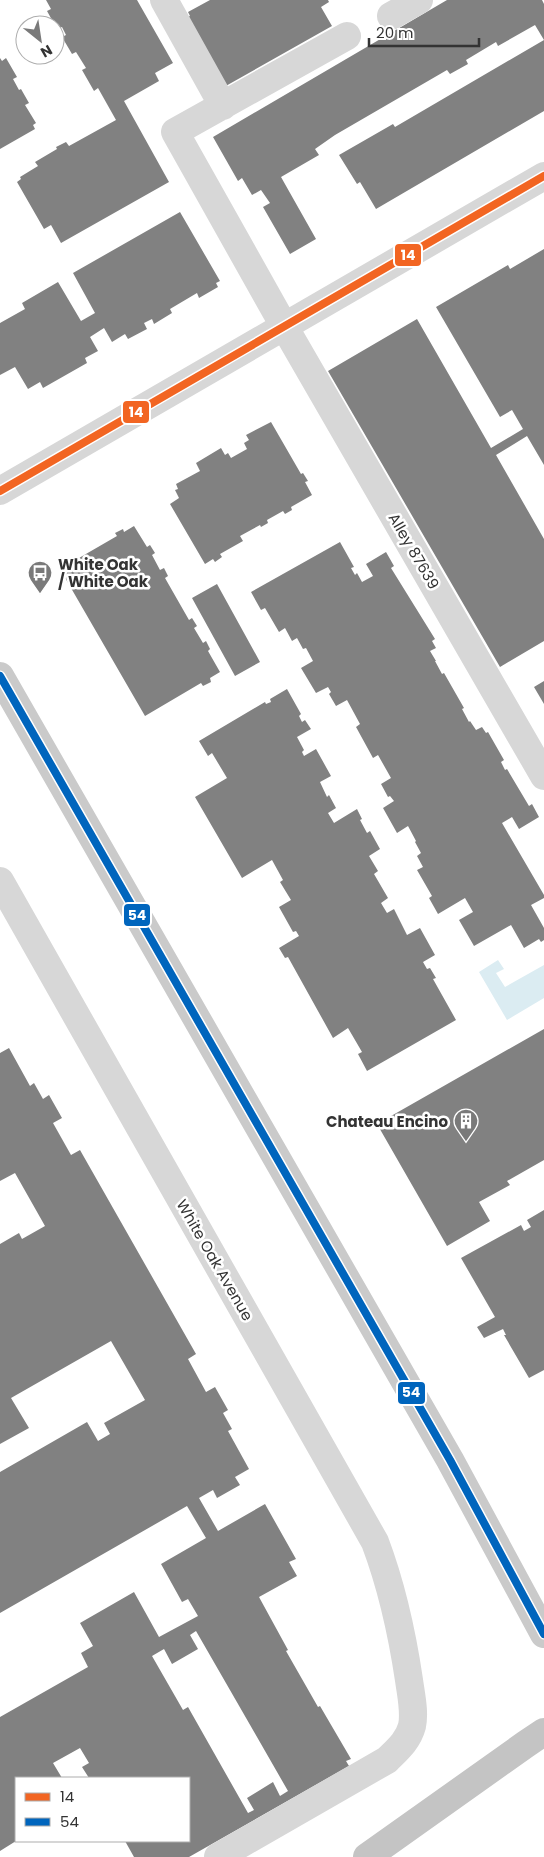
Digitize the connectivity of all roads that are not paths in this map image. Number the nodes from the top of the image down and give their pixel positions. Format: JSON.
{"nodes":[{"id":1,"x":164,"y":0,"type":"edge"},
{"id":2,"x":419,"y":0,"type":"edge"},
{"id":3,"x":391,"y":16,"type":"dead end"},
{"id":4,"x":347,"y":36,"type":"dead end"},
{"id":5,"x":223,"y":106,"type":"junction"},
{"id":6,"x":544,"y":176,"type":"edge"},
{"id":7,"x":284,"y":326,"type":"junction"},
{"id":8,"x":0,"y":491,"type":"edge"},
{"id":9,"x":0,"y":676,"type":"edge"},
{"id":10,"x":544,"y":776,"type":"edge"},
{"id":11,"x":0,"y":881,"type":"edge"},
{"id":12,"x":544,"y":1634,"type":"edge"},
{"id":13,"x":544,"y":1732,"type":"edge"},
{"id":14,"x":218,"y":1857,"type":"edge"},
{"id":15,"x":367,"y":1857,"type":"edge"}],
"edges":[{"from":1,"to":5,"type":"street"},
{"from":2,"to":3,"type":"street"},
{"from":4,"to":5,"type":"street"},
{"from":5,"to":7,"type":"street","name":"Alley 87639"},
{"from":6,"to":7,"type":"street"},
{"from":7,"to":8,"type":"street"},
{"from":7,"to":10,"type":"street","name":"Alley 87639"},
{"from":9,"to":12,"type":"main road"},
{"from":11,"to":14,"type":"street","name":"White Oak Avenue"},
{"from":13,"to":15,"type":"highway"}]}
